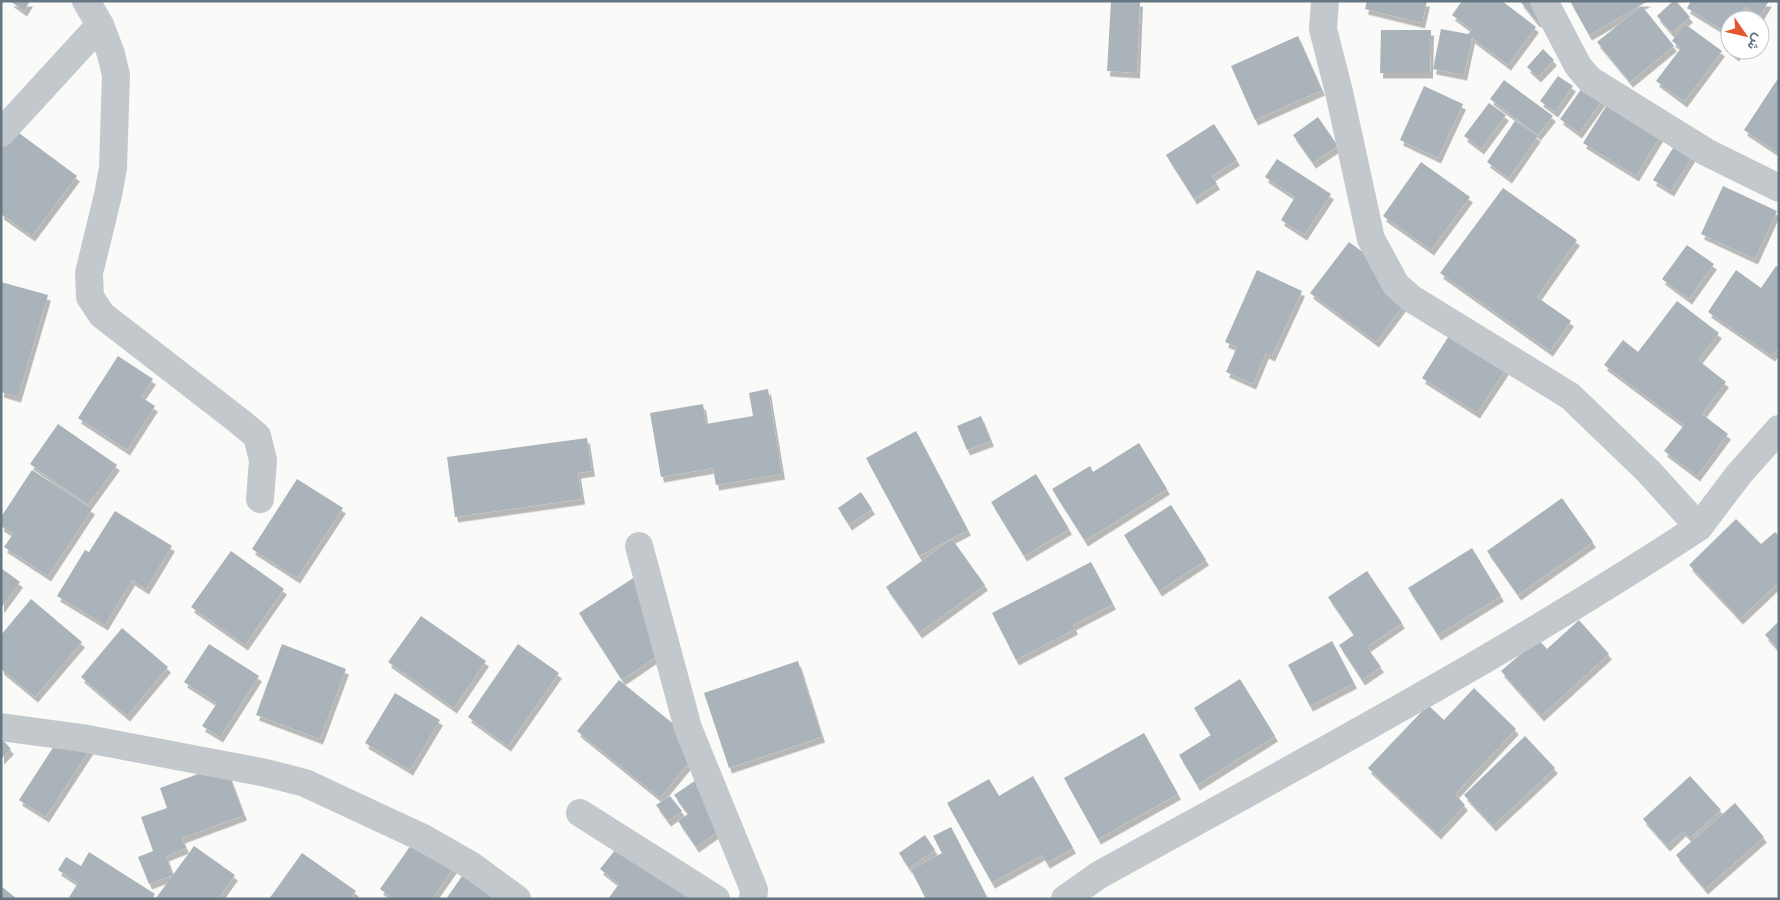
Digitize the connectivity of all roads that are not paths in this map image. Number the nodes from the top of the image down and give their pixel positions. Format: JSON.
{"nodes":[{"id":1,"x":86,"y":1,"type":"edge"},
{"id":2,"x":1325,"y":1,"type":"edge"},
{"id":3,"x":1544,"y":1,"type":"edge"},
{"id":4,"x":100,"y":25,"type":"junction"},
{"id":5,"x":1,"y":133,"type":"edge"},
{"id":6,"x":1779,"y":188,"type":"edge"},
{"id":7,"x":1779,"y":429,"type":"edge"},
{"id":8,"x":260,"y":499,"type":"dead end"},
{"id":9,"x":1699,"y":526,"type":"junction"},
{"id":10,"x":640,"y":546,"type":"dead end"},
{"id":11,"x":1,"y":727,"type":"edge"},
{"id":12,"x":580,"y":813,"type":"dead end"},
{"id":13,"x":518,"y":899,"type":"edge"},
{"id":14,"x":716,"y":899,"type":"edge"},
{"id":15,"x":753,"y":899,"type":"edge"},
{"id":16,"x":1065,"y":899,"type":"edge"}],
"edges":[{"from":1,"to":4,"type":"street"},
{"from":2,"to":9,"type":"street"},
{"from":3,"to":6,"type":"street"},
{"from":4,"to":5,"type":"street"},
{"from":4,"to":8,"type":"street"},
{"from":7,"to":9,"type":"street"},
{"from":9,"to":16,"type":"street"},
{"from":10,"to":15,"type":"street"},
{"from":11,"to":13,"type":"street"},
{"from":12,"to":14,"type":"street"}]}
